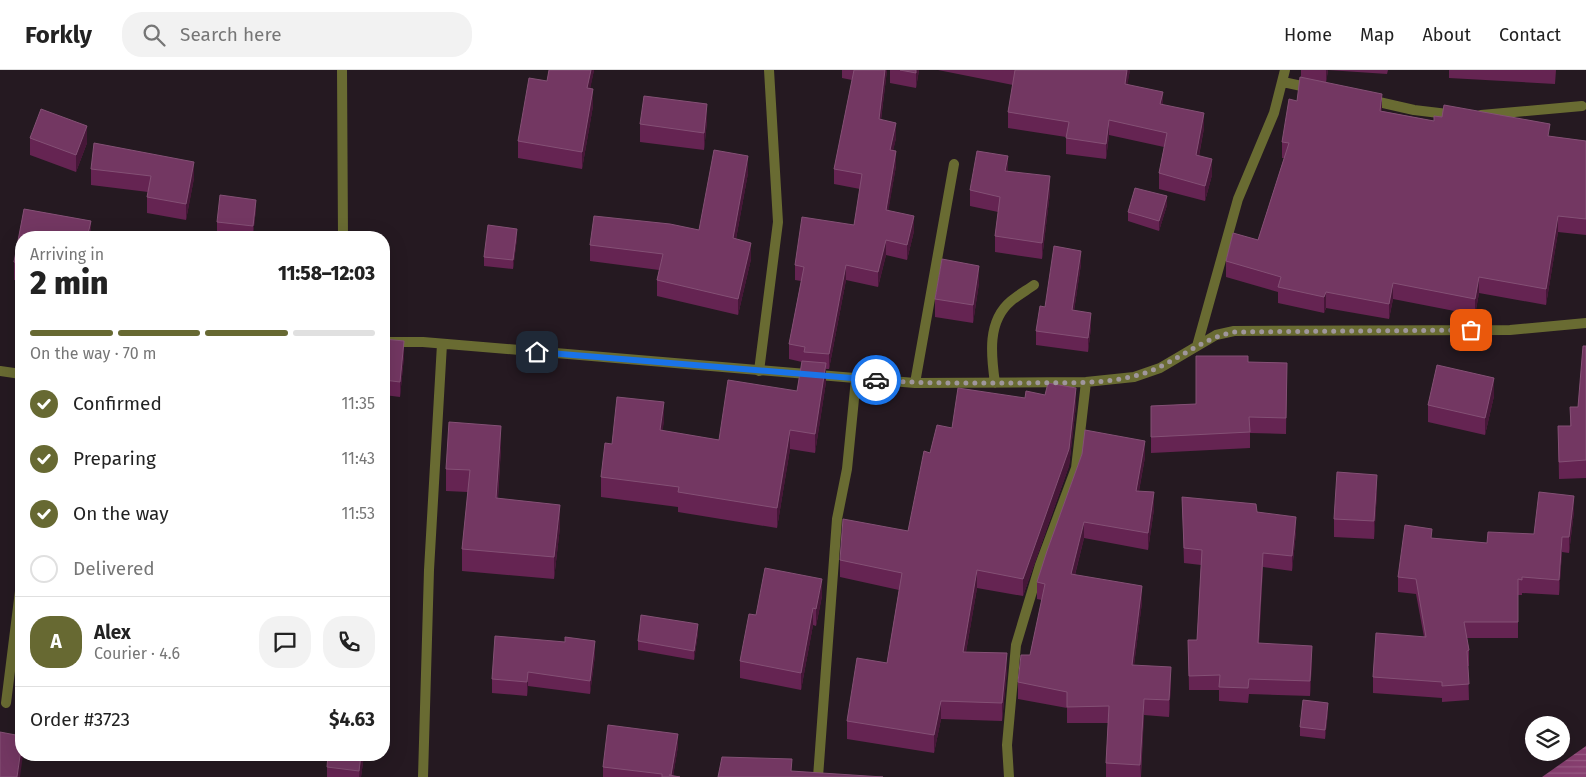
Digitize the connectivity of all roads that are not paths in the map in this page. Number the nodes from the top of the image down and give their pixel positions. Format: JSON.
{"nodes":[{"id":1,"x":342,"y":70,"type":"edge"},
{"id":2,"x":769,"y":70,"type":"edge"},
{"id":3,"x":1284,"y":70,"type":"edge"},
{"id":4,"x":1283,"y":82,"type":"junction"},
{"id":5,"x":1325,"y":91,"type":"edge"},
{"id":6,"x":1360,"y":98,"type":"edge"},
{"id":7,"x":1582,"y":106,"type":"dead end"},
{"id":8,"x":954,"y":164,"type":"dead end"},
{"id":9,"x":343,"y":231,"type":"edge"},
{"id":10,"x":1034,"y":285,"type":"dead end"},
{"id":11,"x":1586,"y":323,"type":"edge"},
{"id":12,"x":390,"y":342,"type":"edge"},
{"id":13,"x":442,"y":344,"type":"junction"},
{"id":14,"x":1197,"y":346,"type":"junction"},
{"id":15,"x":0,"y":371,"type":"edge"},
{"id":16,"x":759,"y":371,"type":"junction"},
{"id":17,"x":15,"y":373,"type":"edge"},
{"id":18,"x":856,"y":379,"type":"junction"},
{"id":19,"x":1086,"y":382,"type":"junction"},
{"id":20,"x":915,"y":383,"type":"junction"},
{"id":21,"x":995,"y":383,"type":"junction"},
{"id":22,"x":15,"y":631,"type":"edge"},
{"id":23,"x":6,"y":703,"type":"dead end"},
{"id":24,"x":423,"y":777,"type":"edge"},
{"id":25,"x":818,"y":777,"type":"edge"},
{"id":26,"x":1008,"y":777,"type":"edge"}],
"edges":[{"from":1,"to":9,"type":"street"},
{"from":2,"to":16,"type":"street"},
{"from":3,"to":4,"type":"street"},
{"from":4,"to":5,"type":"street"},
{"from":4,"to":14,"type":"street"},
{"from":6,"to":7,"type":"street"},
{"from":8,"to":20,"type":"street"},
{"from":10,"to":21,"type":"street"},
{"from":11,"to":14,"type":"street"},
{"from":12,"to":13,"type":"street"},
{"from":13,"to":16,"type":"street"},
{"from":13,"to":24,"type":"street"},
{"from":14,"to":19,"type":"street"},
{"from":15,"to":17,"type":"street"},
{"from":16,"to":18,"type":"street"},
{"from":18,"to":20,"type":"street"},
{"from":18,"to":25,"type":"street"},
{"from":19,"to":21,"type":"street"},
{"from":19,"to":26,"type":"street"},
{"from":20,"to":21,"type":"street"},
{"from":22,"to":23,"type":"street"}]}
